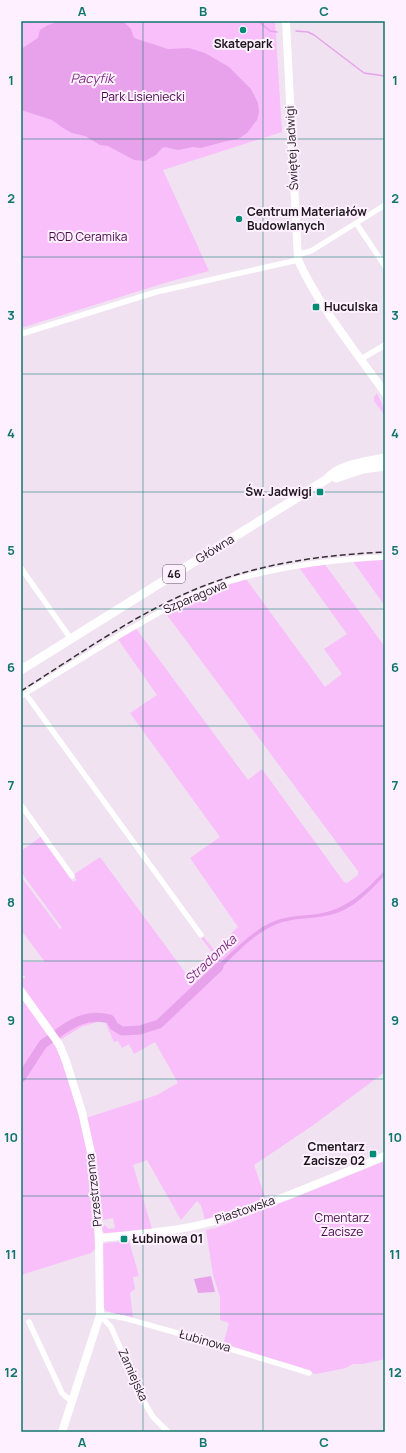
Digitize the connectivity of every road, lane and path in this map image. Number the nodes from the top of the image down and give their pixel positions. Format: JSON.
{"nodes":[{"id":1,"x":286,"y":21,"type":"edge"},
{"id":2,"x":385,"y":205,"type":"edge"},
{"id":3,"x":356,"y":224,"type":"junction"},
{"id":4,"x":298,"y":257,"type":"junction"},
{"id":5,"x":385,"y":266,"type":"edge"},
{"id":6,"x":21,"y":334,"type":"edge"},
{"id":7,"x":385,"y":345,"type":"edge"},
{"id":8,"x":361,"y":359,"type":"junction"},
{"id":9,"x":385,"y":393,"type":"edge"},
{"id":10,"x":385,"y":458,"type":"edge"},
{"id":11,"x":385,"y":466,"type":"edge"},
{"id":12,"x":327,"y":479,"type":"junction"},
{"id":13,"x":385,"y":557,"type":"edge"},
{"id":14,"x":21,"y":568,"type":"edge"},
{"id":15,"x":71,"y":639,"type":"junction"},
{"id":16,"x":21,"y":670,"type":"edge"},
{"id":17,"x":23,"y":694,"type":"edge"},
{"id":18,"x":21,"y":805,"type":"edge"},
{"id":19,"x":72,"y":876,"type":"dead end"},
{"id":20,"x":201,"y":935,"type":"dead end"},
{"id":21,"x":21,"y":992,"type":"edge"},
{"id":22,"x":385,"y":1156,"type":"edge"},
{"id":23,"x":99,"y":1238,"type":"junction"},
{"id":24,"x":100,"y":1315,"type":"junction"},
{"id":25,"x":29,"y":1322,"type":"dead end"},
{"id":26,"x":309,"y":1373,"type":"dead end"},
{"id":27,"x":72,"y":1402,"type":"junction"},
{"id":28,"x":60,"y":1432,"type":"edge"},
{"id":29,"x":168,"y":1432,"type":"edge"}],
"edges":[{"from":1,"to":4,"type":"street","name":"Świętej Jadwigi"},
{"from":2,"to":3,"type":"street"},
{"from":3,"to":4,"type":"street"},
{"from":3,"to":5,"type":"street"},
{"from":4,"to":6,"type":"street"},
{"from":4,"to":8,"type":"street","name":"Świętej Jadwigi"},
{"from":7,"to":8,"type":"street"},
{"from":8,"to":9,"type":"street","name":"Świętej Jadwigi"},
{"from":10,"to":12,"type":"main road","name":"Główna","number":"46"},
{"from":11,"to":12,"type":"main road","name":"Główna","number":"46"},
{"from":12,"to":15,"type":"main road","name":"Główna","number":"46"},
{"from":13,"to":17,"type":"street","name":"Szparagowa"},
{"from":14,"to":15,"type":"street"},
{"from":15,"to":16,"type":"main road","name":"Główna","number":"46"},
{"from":17,"to":20,"type":"street","name":"Szparagowa"},
{"from":18,"to":19,"type":"street"},
{"from":21,"to":23,"type":"street","name":"Przestrzenna"},
{"from":22,"to":23,"type":"street","name":"Piastowska"},
{"from":23,"to":24,"type":"street","name":"Przestrzenna"},
{"from":24,"to":26,"type":"street","name":"Łubinowa"},
{"from":24,"to":27,"type":"street","name":"Przestrzenna"},
{"from":24,"to":29,"type":"street","name":"Zamiejska"},
{"from":25,"to":27,"type":"street"},
{"from":27,"to":28,"type":"street","name":"Przestrzenna"}]}
